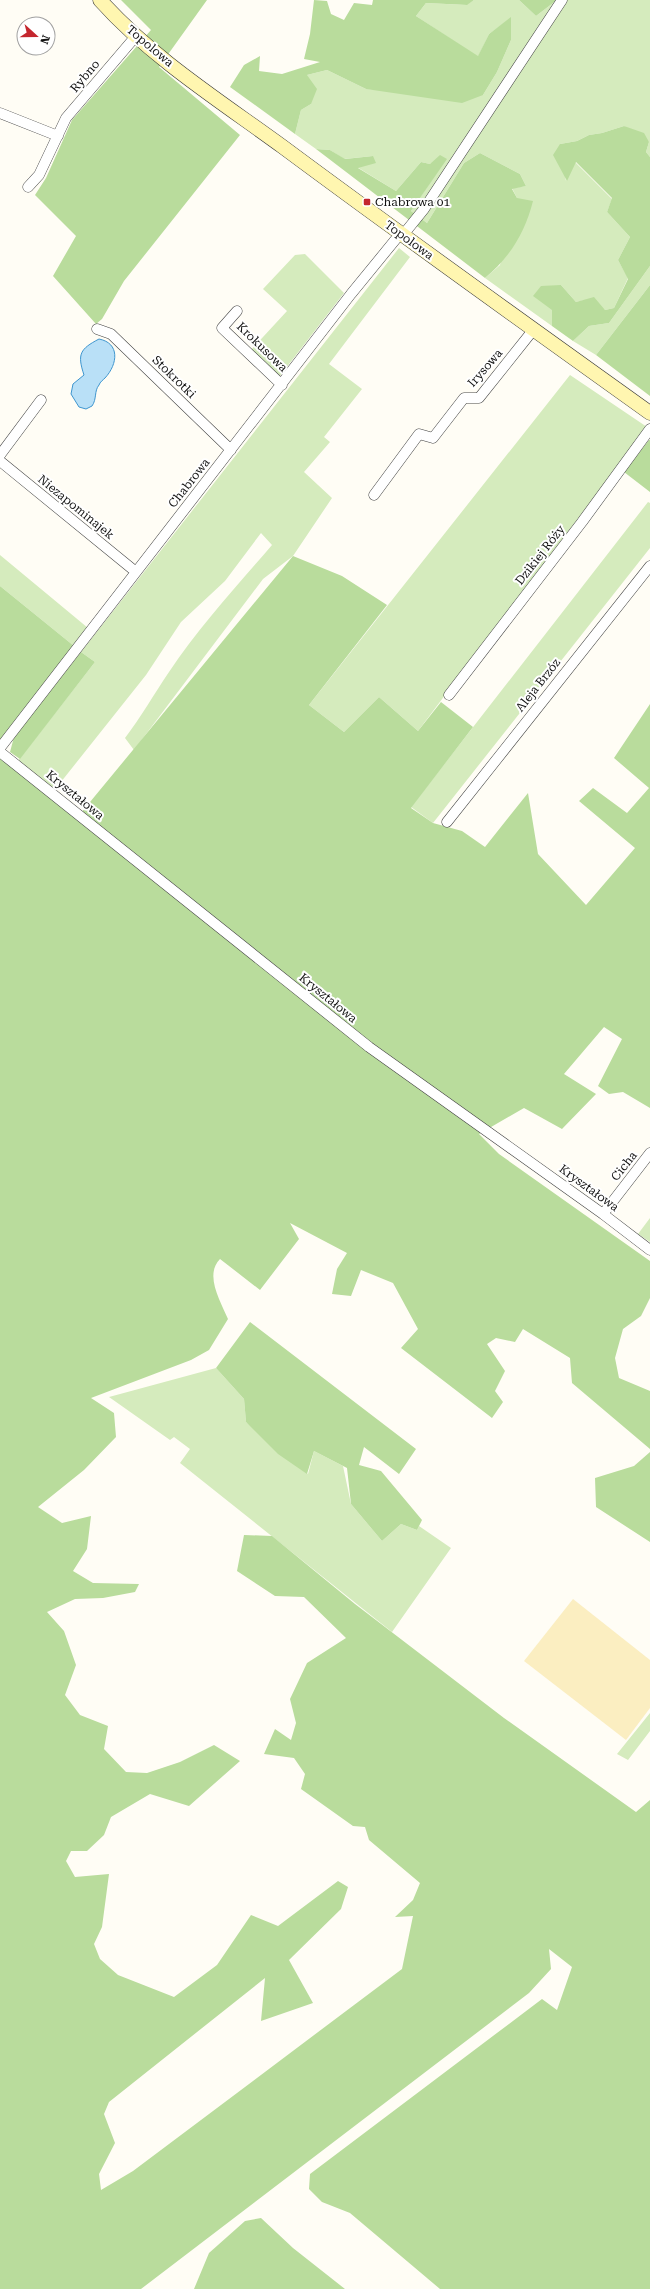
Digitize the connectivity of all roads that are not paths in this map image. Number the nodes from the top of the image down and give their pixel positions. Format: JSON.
{"nodes":[{"id":1,"x":100,"y":0,"type":"edge"},
{"id":2,"x":562,"y":0,"type":"edge"},
{"id":3,"x":136,"y":36,"type":"junction"},
{"id":4,"x":0,"y":113,"type":"edge"},
{"id":5,"x":58,"y":136,"type":"junction"},
{"id":6,"x":28,"y":187,"type":"dead end"},
{"id":7,"x":400,"y":234,"type":"junction"},
{"id":8,"x":237,"y":311,"type":"dead end"},
{"id":9,"x":97,"y":329,"type":"dead end"},
{"id":10,"x":534,"y":329,"type":"junction"},
{"id":11,"x":282,"y":385,"type":"junction"},
{"id":12,"x":41,"y":400,"type":"dead end"},
{"id":13,"x":650,"y":413,"type":"edge"},
{"id":14,"x":650,"y":429,"type":"edge"},
{"id":15,"x":231,"y":450,"type":"junction"},
{"id":16,"x":0,"y":455,"type":"edge"},
{"id":17,"x":0,"y":461,"type":"edge"},
{"id":18,"x":374,"y":495,"type":"dead end"},
{"id":19,"x":650,"y":566,"type":"edge"},
{"id":20,"x":136,"y":572,"type":"junction"},
{"id":21,"x":449,"y":695,"type":"dead end"},
{"id":22,"x":0,"y":748,"type":"edge"},
{"id":23,"x":0,"y":752,"type":"edge"},
{"id":24,"x":447,"y":822,"type":"dead end"},
{"id":25,"x":650,"y":1153,"type":"edge"},
{"id":26,"x":603,"y":1214,"type":"junction"},
{"id":27,"x":650,"y":1250,"type":"edge"}],
"edges":[{"from":1,"to":3,"type":"street","name":"Topolowa"},
{"from":2,"to":7,"type":"street","name":"Chabrowa"},
{"from":3,"to":5,"type":"street","name":"Rybno"},
{"from":3,"to":7,"type":"street","name":"Topolowa"},
{"from":4,"to":5,"type":"street"},
{"from":5,"to":6,"type":"street","name":"Rybno"},
{"from":7,"to":10,"type":"street","name":"Topolowa"},
{"from":7,"to":11,"type":"street","name":"Chabrowa"},
{"from":8,"to":11,"type":"street","name":"Krokusowa"},
{"from":9,"to":15,"type":"street","name":"Stokrotki"},
{"from":10,"to":13,"type":"street","name":"Topolowa"},
{"from":10,"to":18,"type":"street","name":"Irysowa"},
{"from":11,"to":15,"type":"street","name":"Chabrowa"},
{"from":12,"to":16,"type":"street"},
{"from":14,"to":21,"type":"street","name":"Dzikiej Róży"},
{"from":15,"to":20,"type":"street","name":"Chabrowa"},
{"from":17,"to":20,"type":"street","name":"Niezapominajek"},
{"from":19,"to":24,"type":"street","name":"Aleja Brzóz"},
{"from":20,"to":22,"type":"street","name":"Chabrowa"},
{"from":23,"to":26,"type":"street","name":"Kryształowa"},
{"from":25,"to":26,"type":"street","name":"Cicha"},
{"from":26,"to":27,"type":"street","name":"Kryształowa"}]}
